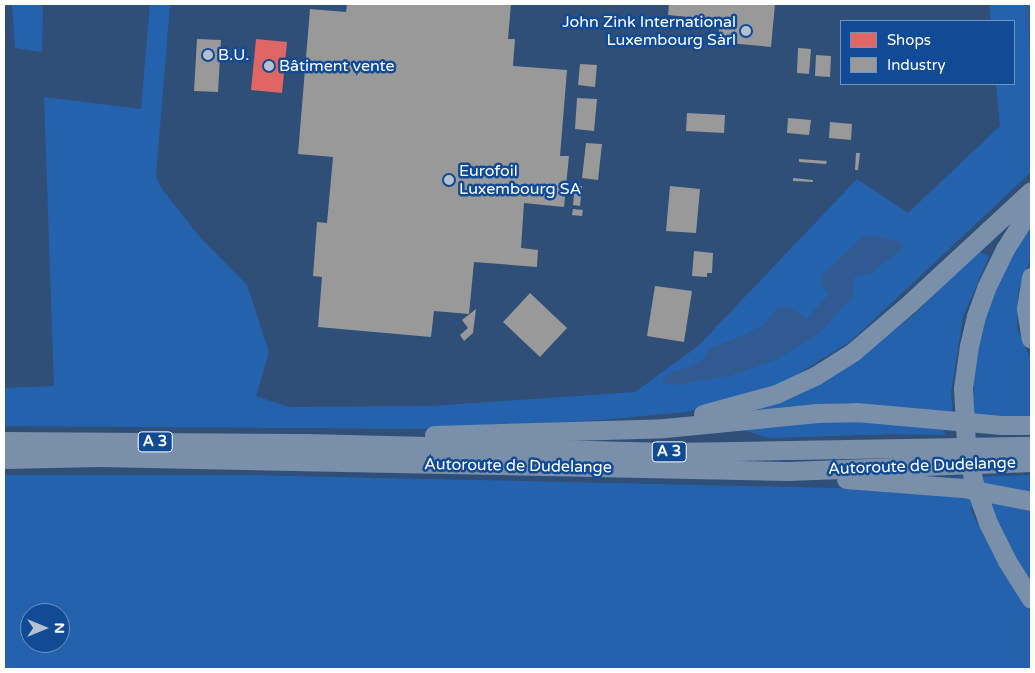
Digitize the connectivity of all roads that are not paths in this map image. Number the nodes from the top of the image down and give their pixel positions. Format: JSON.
{"nodes":[{"id":1,"x":1031,"y":191,"type":"edge"},
{"id":2,"x":1031,"y":208,"type":"edge"},
{"id":3,"x":1031,"y":277,"type":"edge"},
{"id":4,"x":1031,"y":339,"type":"edge"},
{"id":5,"x":1031,"y":425,"type":"edge"},
{"id":6,"x":605,"y":429,"type":"junction"},
{"id":7,"x":4,"y":441,"type":"edge"},
{"id":8,"x":306,"y":443,"type":"junction"},
{"id":9,"x":1031,"y":446,"type":"edge"},
{"id":10,"x":4,"y":459,"type":"edge"},
{"id":11,"x":1031,"y":462,"type":"edge"},
{"id":12,"x":788,"y":471,"type":"junction"},
{"id":13,"x":1031,"y":501,"type":"edge"},
{"id":14,"x":1031,"y":599,"type":"edge"}],
"edges":[{"from":1,"to":6,"type":"highway","number":"A 3"},
{"from":2,"to":14,"type":"highway","bridge":true},
{"from":3,"to":4,"type":"highway"},
{"from":5,"to":6,"type":"highway","number":"A 3"},
{"from":6,"to":8,"type":"highway","number":"A 3"},
{"from":7,"to":8,"type":"highway","name":"Autoroute de Dudelange","number":"A 3"},
{"from":8,"to":9,"type":"highway","name":"Autoroute de Dudelange","number":"A 3"},
{"from":10,"to":12,"type":"highway","name":"Autoroute de Dudelange","number":"A 3"},
{"from":11,"to":12,"type":"highway","name":"Autoroute de Dudelange","number":"A 3"},
{"from":12,"to":13,"type":"highway","number":"A 3"}]}
